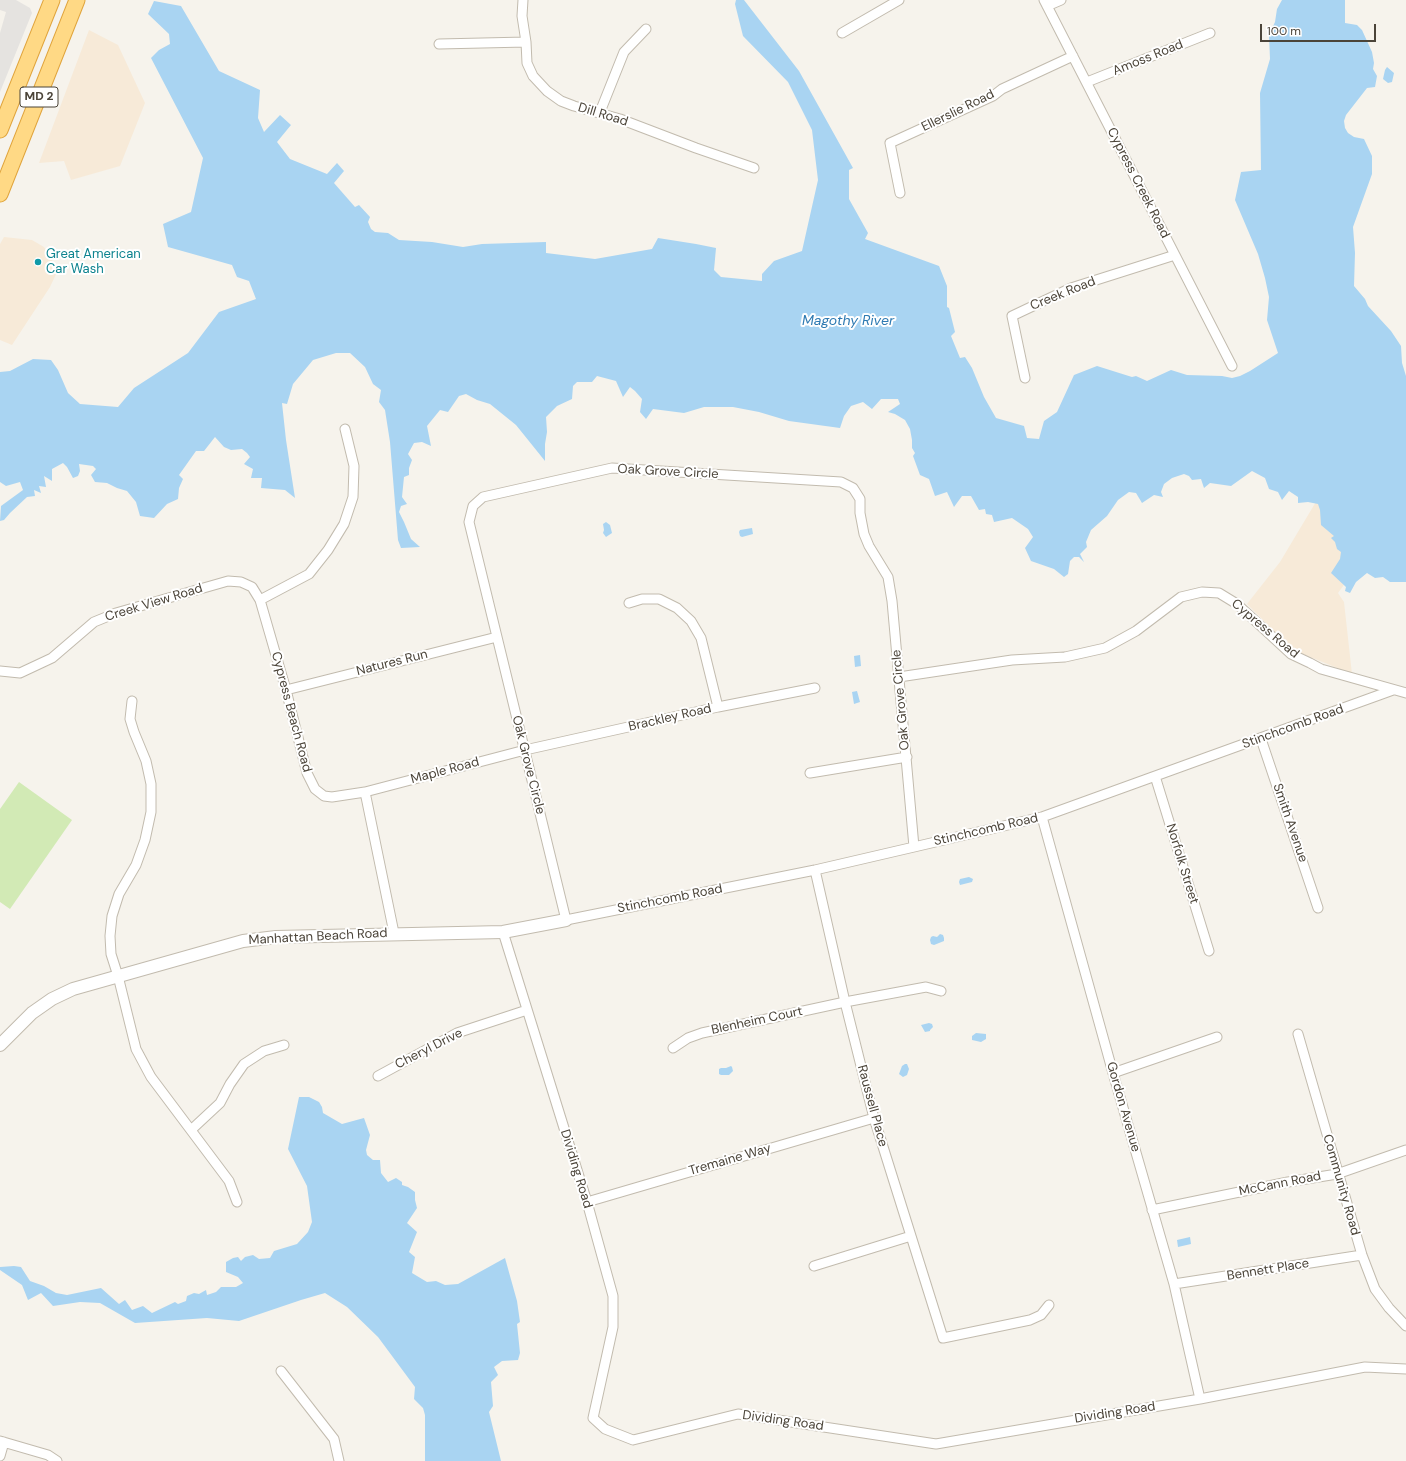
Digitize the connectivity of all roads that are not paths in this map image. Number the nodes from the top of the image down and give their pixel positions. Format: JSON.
{"nodes":[{"id":1,"x":52,"y":0,"type":"edge"},
{"id":2,"x":77,"y":0,"type":"edge"},
{"id":3,"x":523,"y":0,"type":"edge"},
{"id":4,"x":899,"y":0,"type":"edge"},
{"id":5,"x":1061,"y":0,"type":"edge"},
{"id":6,"x":1046,"y":3,"type":"edge"},
{"id":7,"x":646,"y":29,"type":"dead end"},
{"id":8,"x":842,"y":32,"type":"dead end"},
{"id":9,"x":1210,"y":33,"type":"dead end"},
{"id":10,"x":526,"y":42,"type":"junction"},
{"id":11,"x":439,"y":44,"type":"dead end"},
{"id":12,"x":1073,"y":56,"type":"junction"},
{"id":13,"x":1087,"y":82,"type":"junction"},
{"id":14,"x":600,"y":112,"type":"junction"},
{"id":15,"x":0,"y":130,"type":"edge"},
{"id":16,"x":754,"y":168,"type":"dead end"},
{"id":17,"x":900,"y":193,"type":"dead end"},
{"id":18,"x":0,"y":194,"type":"edge"},
{"id":19,"x":1175,"y":255,"type":"junction"},
{"id":20,"x":1232,"y":366,"type":"dead end"},
{"id":21,"x":1025,"y":378,"type":"dead end"},
{"id":22,"x":345,"y":429,"type":"dead end"},
{"id":23,"x":228,"y":581,"type":"joint"},
{"id":24,"x":260,"y":600,"type":"junction"},
{"id":25,"x":629,"y":603,"type":"dead end"},
{"id":26,"x":498,"y":637,"type":"junction"},
{"id":27,"x":0,"y":671,"type":"edge"},
{"id":28,"x":899,"y":677,"type":"junction"},
{"id":29,"x":815,"y":688,"type":"dead end"},
{"id":30,"x":286,"y":690,"type":"junction"},
{"id":31,"x":1393,"y":690,"type":"junction"},
{"id":32,"x":1406,"y":693,"type":"edge"},
{"id":33,"x":132,"y":702,"type":"dead end"},
{"id":34,"x":718,"y":707,"type":"junction"},
{"id":35,"x":1261,"y":739,"type":"junction"},
{"id":36,"x":525,"y":750,"type":"junction"},
{"id":37,"x":907,"y":757,"type":"junction"},
{"id":38,"x":810,"y":773,"type":"dead end"},
{"id":39,"x":1155,"y":776,"type":"junction"},
{"id":40,"x":365,"y":792,"type":"junction"},
{"id":41,"x":1042,"y":817,"type":"junction"},
{"id":42,"x":914,"y":847,"type":"junction"},
{"id":43,"x":815,"y":870,"type":"junction"},
{"id":44,"x":1318,"y":908,"type":"dead end"},
{"id":45,"x":566,"y":920,"type":"junction"},
{"id":46,"x":503,"y":932,"type":"junction"},
{"id":47,"x":394,"y":933,"type":"junction"},
{"id":48,"x":1209,"y":951,"type":"dead end"},
{"id":49,"x":118,"y":976,"type":"junction"},
{"id":50,"x":941,"y":991,"type":"dead end"},
{"id":51,"x":845,"y":1002,"type":"junction"},
{"id":52,"x":527,"y":1010,"type":"junction"},
{"id":53,"x":1298,"y":1034,"type":"dead end"},
{"id":54,"x":1217,"y":1037,"type":"dead end"},
{"id":55,"x":0,"y":1045,"type":"edge"},
{"id":56,"x":284,"y":1045,"type":"dead end"},
{"id":57,"x":673,"y":1048,"type":"dead end"},
{"id":58,"x":1113,"y":1072,"type":"junction"},
{"id":59,"x":378,"y":1076,"type":"dead end"},
{"id":60,"x":874,"y":1118,"type":"junction"},
{"id":61,"x":191,"y":1130,"type":"junction"},
{"id":62,"x":1406,"y":1150,"type":"edge"},
{"id":63,"x":1337,"y":1174,"type":"junction"},
{"id":64,"x":237,"y":1202,"type":"dead end"},
{"id":65,"x":587,"y":1202,"type":"junction"},
{"id":66,"x":1152,"y":1210,"type":"junction"},
{"id":67,"x":911,"y":1236,"type":"junction"},
{"id":68,"x":1362,"y":1255,"type":"junction"},
{"id":69,"x":814,"y":1266,"type":"dead end"},
{"id":70,"x":1174,"y":1284,"type":"junction"},
{"id":71,"x":1050,"y":1305,"type":"dead end"},
{"id":72,"x":1406,"y":1326,"type":"edge"},
{"id":73,"x":1406,"y":1369,"type":"edge"},
{"id":74,"x":282,"y":1371,"type":"dead end"},
{"id":75,"x":1200,"y":1399,"type":"junction"},
{"id":76,"x":2,"y":1441,"type":"edge"},
{"id":77,"x":0,"y":1456,"type":"edge"},
{"id":78,"x":57,"y":1461,"type":"edge"},
{"id":79,"x":339,"y":1461,"type":"edge"}],
"edges":[{"from":1,"to":15,"type":"highway","number":"MD 2"},
{"from":2,"to":18,"type":"highway","number":"MD 2"},
{"from":3,"to":10,"type":"street","name":"Dill Road"},
{"from":4,"to":8,"type":"street"},
{"from":5,"to":6,"type":"street"},
{"from":6,"to":12,"type":"street","name":"Cypress Creek Road"},
{"from":7,"to":14,"type":"street"},
{"from":9,"to":13,"type":"street","name":"Amoss Road"},
{"from":10,"to":11,"type":"street"},
{"from":10,"to":14,"type":"street","name":"Dill Road"},
{"from":12,"to":13,"type":"street","name":"Cypress Creek Road"},
{"from":12,"to":17,"type":"street","name":"Ellerslie Road"},
{"from":13,"to":19,"type":"street","name":"Cypress Creek Road"},
{"from":14,"to":16,"type":"street","name":"Dill Road"},
{"from":19,"to":20,"type":"street","name":"Cypress Creek Road"},
{"from":19,"to":21,"type":"street","name":"Creek Road"},
{"from":22,"to":24,"type":"street"},
{"from":23,"to":24,"type":"street","name":"Cypress Beach Road"},
{"from":23,"to":27,"type":"street","name":"Creek View Road"},
{"from":24,"to":30,"type":"street","name":"Cypress Beach Road"},
{"from":25,"to":34,"type":"street"},
{"from":26,"to":28,"type":"street","name":"Oak Grove Circle"},
{"from":26,"to":30,"type":"street","name":"Natures Run"},
{"from":26,"to":36,"type":"street","name":"Oak Grove Circle"},
{"from":28,"to":31,"type":"street","name":"Cypress Road"},
{"from":28,"to":37,"type":"street","name":"Oak Grove Circle"},
{"from":29,"to":34,"type":"street","name":"Brackley Road"},
{"from":30,"to":40,"type":"street","name":"Cypress Beach Road"},
{"from":31,"to":32,"type":"street","name":"Cypress Road"},
{"from":31,"to":35,"type":"street","name":"Stinchcomb Road"},
{"from":33,"to":49,"type":"street"},
{"from":34,"to":36,"type":"street","name":"Brackley Road"},
{"from":35,"to":39,"type":"street","name":"Stinchcomb Road"},
{"from":35,"to":44,"type":"street","name":"Smith Avenue"},
{"from":36,"to":40,"type":"street","name":"Maple Road"},
{"from":36,"to":45,"type":"street","name":"Oak Grove Circle"},
{"from":37,"to":38,"type":"street"},
{"from":37,"to":42,"type":"street","name":"Oak Grove Circle"},
{"from":39,"to":41,"type":"street","name":"Stinchcomb Road"},
{"from":39,"to":48,"type":"street","name":"Norfolk Street"},
{"from":40,"to":47,"type":"street"},
{"from":41,"to":42,"type":"street","name":"Stinchcomb Road"},
{"from":41,"to":58,"type":"street","name":"Gordon Avenue"},
{"from":42,"to":43,"type":"street","name":"Stinchcomb Road"},
{"from":43,"to":45,"type":"street","name":"Stinchcomb Road"},
{"from":43,"to":51,"type":"street","name":"Raussell Place"},
{"from":45,"to":46,"type":"street","name":"Manhattan Beach Road"},
{"from":46,"to":47,"type":"street","name":"Manhattan Beach Road"},
{"from":46,"to":52,"type":"street","name":"Dividing Road"},
{"from":47,"to":49,"type":"street","name":"Manhattan Beach Road"},
{"from":49,"to":55,"type":"street","name":"Manhattan Beach Road"},
{"from":49,"to":61,"type":"street"},
{"from":50,"to":51,"type":"street","name":"Blenheim Court"},
{"from":51,"to":57,"type":"street","name":"Blenheim Court"},
{"from":51,"to":60,"type":"street","name":"Raussell Place"},
{"from":52,"to":59,"type":"street","name":"Cheryl Drive"},
{"from":52,"to":65,"type":"street","name":"Dividing Road"},
{"from":53,"to":63,"type":"street","name":"Community Road"},
{"from":54,"to":58,"type":"street"},
{"from":56,"to":61,"type":"street"},
{"from":58,"to":66,"type":"street","name":"Gordon Avenue"},
{"from":60,"to":65,"type":"street","name":"Tremaine Way"},
{"from":60,"to":67,"type":"street","name":"Raussell Place"},
{"from":61,"to":64,"type":"street"},
{"from":62,"to":63,"type":"street","name":"McCann Road"},
{"from":63,"to":66,"type":"street","name":"McCann Road"},
{"from":63,"to":68,"type":"street","name":"Community Road"},
{"from":65,"to":75,"type":"street","name":"Dividing Road"},
{"from":66,"to":70,"type":"street","name":"Gordon Avenue"},
{"from":67,"to":69,"type":"street"},
{"from":67,"to":71,"type":"street","name":"Raussell Place"},
{"from":68,"to":70,"type":"street","name":"Bennett Place"},
{"from":68,"to":72,"type":"street","name":"Community Road"},
{"from":70,"to":75,"type":"street","name":"Gordon Avenue"},
{"from":73,"to":75,"type":"street","name":"Dividing Road"},
{"from":74,"to":79,"type":"street"},
{"from":76,"to":77,"type":"street"},
{"from":76,"to":78,"type":"street"}]}
